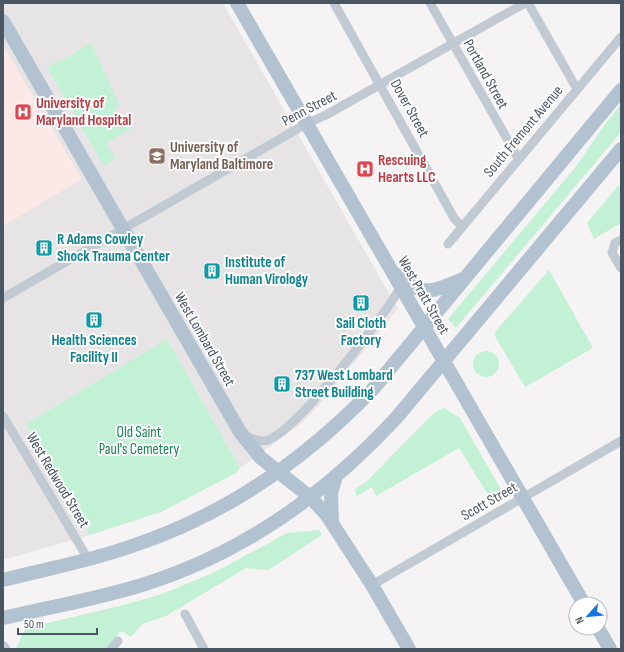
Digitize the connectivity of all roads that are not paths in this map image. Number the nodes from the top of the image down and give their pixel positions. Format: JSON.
{"nodes":[{"id":1,"x":237,"y":3,"type":"edge"},
{"id":2,"x":334,"y":3,"type":"edge"},
{"id":3,"x":430,"y":3,"type":"edge"},
{"id":4,"x":525,"y":3,"type":"edge"},
{"id":5,"x":528,"y":3,"type":"edge"},
{"id":6,"x":3,"y":21,"type":"edge"},
{"id":7,"x":621,"y":37,"type":"edge"},
{"id":8,"x":453,"y":44,"type":"junction"},
{"id":9,"x":380,"y":84,"type":"junction"},
{"id":10,"x":577,"y":89,"type":"junction"},
{"id":11,"x":621,"y":90,"type":"edge"},
{"id":12,"x":306,"y":124,"type":"junction"},
{"id":13,"x":621,"y":149,"type":"edge"},
{"id":14,"x":518,"y":158,"type":"junction"},
{"id":15,"x":462,"y":227,"type":"junction"},
{"id":16,"x":123,"y":229,"type":"junction"},
{"id":17,"x":621,"y":240,"type":"edge"},
{"id":18,"x":448,"y":244,"type":"dead end"},
{"id":19,"x":621,"y":268,"type":"edge"},
{"id":20,"x":390,"y":270,"type":"junction"},
{"id":21,"x":466,"y":278,"type":"junction"},
{"id":22,"x":400,"y":288,"type":"junction"},
{"id":23,"x":3,"y":298,"type":"edge"},
{"id":24,"x":424,"y":328,"type":"junction"},
{"id":25,"x":443,"y":362,"type":"junction"},
{"id":26,"x":3,"y":416,"type":"edge"},
{"id":27,"x":240,"y":432,"type":"junction"},
{"id":28,"x":621,"y":441,"type":"edge"},
{"id":29,"x":278,"y":472,"type":"junction"},
{"id":30,"x":336,"y":476,"type":"junction"},
{"id":31,"x":310,"y":497,"type":"junction"},
{"id":32,"x":522,"y":498,"type":"junction"},
{"id":33,"x":332,"y":522,"type":"junction"},
{"id":34,"x":88,"y":559,"type":"junction"},
{"id":35,"x":3,"y":580,"type":"edge"},
{"id":36,"x":372,"y":585,"type":"junction"},
{"id":37,"x":579,"y":596,"type":"edge"},
{"id":38,"x":185,"y":614,"type":"dead end"},
{"id":39,"x":3,"y":618,"type":"edge"},
{"id":40,"x":603,"y":636,"type":"edge"},
{"id":41,"x":118,"y":641,"type":"dead end"},
{"id":42,"x":111,"y":649,"type":"edge"},
{"id":43,"x":204,"y":649,"type":"edge"},
{"id":44,"x":409,"y":649,"type":"edge"},
{"id":45,"x":610,"y":649,"type":"edge"}],
"edges":[{"from":1,"to":12,"type":"main road","name":"West Pratt Street"},
{"from":2,"to":9,"type":"street","name":"Dover Street"},
{"from":3,"to":8,"type":"street","name":"Portland Street"},
{"from":4,"to":8,"type":"street","name":"Penn Street"},
{"from":5,"to":10,"type":"street"},
{"from":6,"to":16,"type":"main road","name":"West Lombard Street"},
{"from":7,"to":10,"type":"street","name":"South Fremont Avenue"},
{"from":8,"to":9,"type":"street","name":"Penn Street"},
{"from":8,"to":14,"type":"street","name":"Portland Street"},
{"from":9,"to":12,"type":"street","name":"Penn Street"},
{"from":9,"to":15,"type":"street","name":"Dover Street"},
{"from":10,"to":14,"type":"street","name":"South Fremont Avenue"},
{"from":11,"to":21,"type":"main road"},
{"from":12,"to":16,"type":"street","name":"Penn Street"},
{"from":12,"to":20,"type":"main road","name":"West Pratt Street"},
{"from":13,"to":25,"type":"main road"},
{"from":14,"to":15,"type":"street","name":"South Fremont Avenue"},
{"from":15,"to":18,"type":"street","name":"South Fremont Avenue"},
{"from":16,"to":23,"type":"street","name":"Penn Street"},
{"from":16,"to":27,"type":"main road","name":"West Lombard Street"},
{"from":17,"to":19,"type":"street"},
{"from":20,"to":21,"type":"main road"},
{"from":20,"to":22,"type":"main road","name":"West Pratt Street"},
{"from":21,"to":24,"type":"main road"},
{"from":22,"to":24,"type":"main road","name":"West Pratt Street"},
{"from":22,"to":27,"type":"street"},
{"from":24,"to":25,"type":"main road","name":"West Pratt Street"},
{"from":24,"to":29,"type":"main road"},
{"from":25,"to":30,"type":"main road"},
{"from":25,"to":32,"type":"main road","name":"West Pratt Street"},
{"from":26,"to":34,"type":"street","name":"West Redwood Street"},
{"from":27,"to":29,"type":"main road","name":"West Lombard Street"},
{"from":28,"to":32,"type":"street","name":"Scott Street"},
{"from":29,"to":31,"type":"main road","name":"West Lombard Street"},
{"from":29,"to":34,"type":"main road"},
{"from":30,"to":31,"type":"main road"},
{"from":30,"to":33,"type":"main road"},
{"from":31,"to":33,"type":"main road","name":"West Lombard Street"},
{"from":31,"to":39,"type":"main road"},
{"from":32,"to":36,"type":"street","name":"Scott Street"},
{"from":32,"to":37,"type":"main road","name":"West Pratt Street"},
{"from":33,"to":36,"type":"main road","name":"West Lombard Street"},
{"from":34,"to":35,"type":"main road"},
{"from":36,"to":44,"type":"main road","name":"West Lombard Street"},
{"from":38,"to":43,"type":"street"},
{"from":40,"to":45,"type":"main road"},
{"from":41,"to":42,"type":"street"}]}
